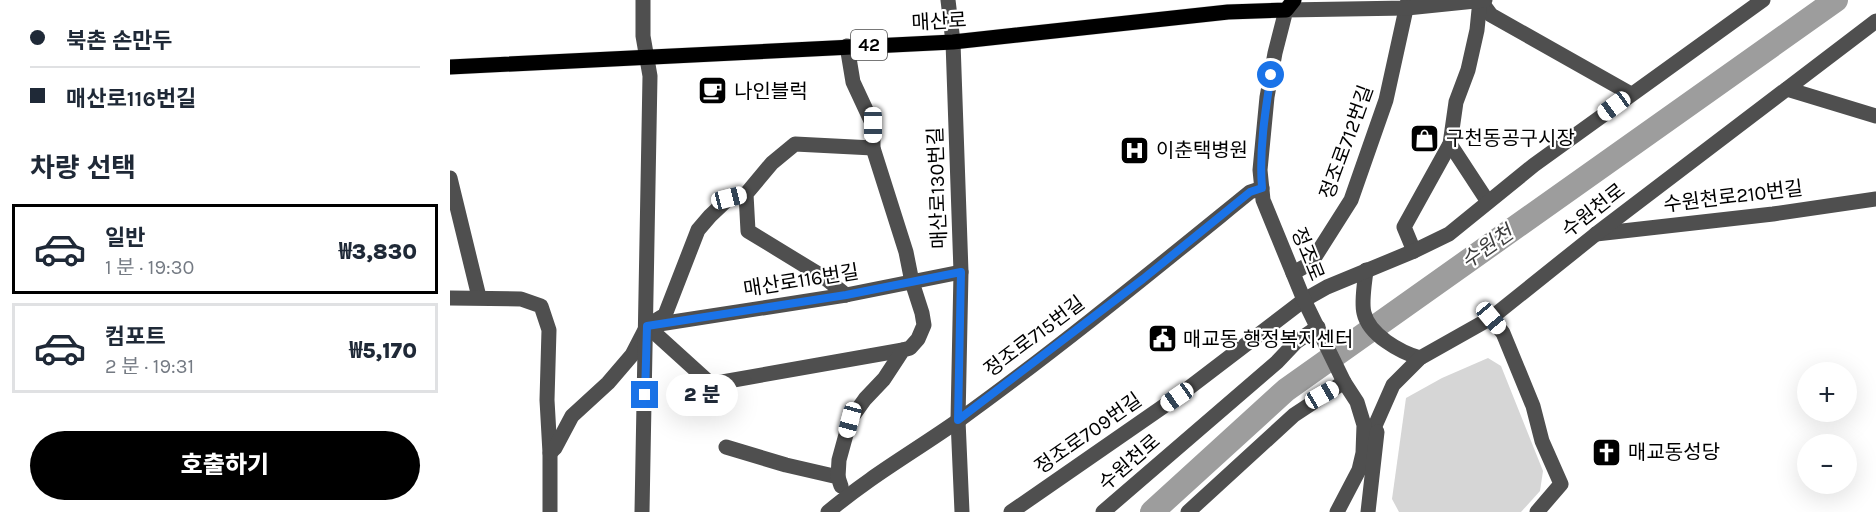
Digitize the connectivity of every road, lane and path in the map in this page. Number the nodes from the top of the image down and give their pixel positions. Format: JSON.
{"nodes":[{"id":1,"x":643,"y":0,"type":"edge"},
{"id":2,"x":948,"y":0,"type":"edge"},
{"id":3,"x":1480,"y":0,"type":"edge"},
{"id":4,"x":1485,"y":0,"type":"edge"},
{"id":5,"x":1763,"y":0,"type":"edge"},
{"id":6,"x":1407,"y":4,"type":"edge"},
{"id":7,"x":1290,"y":5,"type":"edge"},
{"id":8,"x":1230,"y":6,"type":"edge"},
{"id":9,"x":1876,"y":21,"type":"edge"},
{"id":10,"x":952,"y":42,"type":"junction"},
{"id":11,"x":847,"y":46,"type":"junction"},
{"id":12,"x":646,"y":57,"type":"junction"},
{"id":13,"x":450,"y":67,"type":"edge"},
{"id":14,"x":1787,"y":89,"type":"junction"},
{"id":15,"x":1631,"y":94,"type":"junction"},
{"id":16,"x":1876,"y":116,"type":"edge"},
{"id":17,"x":1450,"y":144,"type":"junction"},
{"id":18,"x":873,"y":148,"type":"junction"},
{"id":19,"x":450,"y":178,"type":"edge"},
{"id":20,"x":1262,"y":188,"type":"junction"},
{"id":21,"x":746,"y":194,"type":"junction"},
{"id":22,"x":1876,"y":200,"type":"edge"},
{"id":23,"x":1488,"y":202,"type":"junction"},
{"id":24,"x":1596,"y":234,"type":"junction"},
{"id":25,"x":1414,"y":252,"type":"junction"},
{"id":26,"x":1366,"y":270,"type":"junction"},
{"id":27,"x":961,"y":272,"type":"junction"},
{"id":28,"x":1293,"y":273,"type":"junction"},
{"id":29,"x":912,"y":282,"type":"junction"},
{"id":30,"x":846,"y":295,"type":"junction"},
{"id":31,"x":479,"y":297,"type":"junction"},
{"id":32,"x":450,"y":298,"type":"edge"},
{"id":33,"x":1304,"y":300,"type":"junction"},
{"id":34,"x":1491,"y":318,"type":"junction"},
{"id":35,"x":647,"y":326,"type":"junction"},
{"id":36,"x":1319,"y":330,"type":"junction"},
{"id":37,"x":903,"y":350,"type":"junction"},
{"id":38,"x":1420,"y":358,"type":"junction"},
{"id":39,"x":1343,"y":379,"type":"junction"},
{"id":40,"x":1379,"y":417,"type":"junction"},
{"id":41,"x":958,"y":420,"type":"junction"},
{"id":42,"x":726,"y":447,"type":"dead end"},
{"id":43,"x":550,"y":453,"type":"junction"},
{"id":44,"x":1363,"y":453,"type":"junction"},
{"id":45,"x":838,"y":477,"type":"junction"},
{"id":46,"x":845,"y":498,"type":"junction"},
{"id":47,"x":1339,"y":511,"type":"edge"},
{"id":48,"x":550,"y":512,"type":"edge"},
{"id":49,"x":642,"y":512,"type":"edge"},
{"id":50,"x":828,"y":512,"type":"edge"},
{"id":51,"x":962,"y":512,"type":"edge"},
{"id":52,"x":1011,"y":512,"type":"edge"},
{"id":53,"x":1103,"y":512,"type":"edge"},
{"id":54,"x":1188,"y":512,"type":"edge"},
{"id":55,"x":1368,"y":512,"type":"edge"},
{"id":56,"x":1537,"y":512,"type":"edge"}],
"edges":[{"from":1,"to":12,"type":"street"},
{"from":2,"to":10,"type":"street","name":"매산로130번길"},
{"from":3,"to":4,"type":"street","name":"매산로"},
{"from":3,"to":6,"type":"street","name":"매산로"},
{"from":3,"to":15,"type":"street"},
{"from":3,"to":17,"type":"street"},
{"from":5,"to":15,"type":"street"},
{"from":6,"to":7,"type":"street","name":"매산로"},
{"from":6,"to":28,"type":"street","name":"정조로712번길"},
{"from":7,"to":8,"type":"main road","name":"매산로","number":"42"},
{"from":7,"to":20,"type":"street","name":"정조로"},
{"from":8,"to":10,"type":"main road","name":"매산로","number":"42"},
{"from":9,"to":14,"type":"street","name":"수원천로"},
{"from":10,"to":11,"type":"main road","name":"매산로","number":"42"},
{"from":10,"to":27,"type":"street","name":"매산로130번길"},
{"from":11,"to":12,"type":"main road","name":"매산로","number":"42"},
{"from":11,"to":18,"type":"street"},
{"from":12,"to":13,"type":"main road","name":"매산로","number":"42"},
{"from":12,"to":35,"type":"street"},
{"from":14,"to":16,"type":"street"},
{"from":14,"to":24,"type":"street","name":"수원천로"},
{"from":15,"to":23,"type":"street"},
{"from":17,"to":23,"type":"street"},
{"from":17,"to":25,"type":"street"},
{"from":18,"to":21,"type":"street"},
{"from":18,"to":29,"type":"street"},
{"from":19,"to":31,"type":"street"},
{"from":20,"to":28,"type":"street","name":"정조로"},
{"from":20,"to":41,"type":"street","name":"정조로715번길"},
{"from":21,"to":30,"type":"street"},
{"from":21,"to":35,"type":"street"},
{"from":22,"to":24,"type":"street","name":"수원천로210번길"},
{"from":23,"to":25,"type":"street"},
{"from":24,"to":34,"type":"street","name":"수원천로"},
{"from":25,"to":26,"type":"street"},
{"from":26,"to":33,"type":"street"},
{"from":26,"to":38,"type":"street"},
{"from":27,"to":29,"type":"street","name":"매산로116번길"},
{"from":27,"to":41,"type":"street","name":"매산로130번길"},
{"from":28,"to":33,"type":"street","name":"정조로"},
{"from":29,"to":30,"type":"street","name":"매산로116번길"},
{"from":29,"to":37,"type":"street"},
{"from":30,"to":35,"type":"street","name":"매산로116번길"},
{"from":31,"to":32,"type":"street"},
{"from":31,"to":43,"type":"street"},
{"from":33,"to":36,"type":"street","name":"정조로"},
{"from":33,"to":52,"type":"street","name":"정조로709번길"},
{"from":34,"to":38,"type":"street","name":"수원천로"},
{"from":34,"to":56,"type":"street"},
{"from":35,"to":37,"type":"street"},
{"from":35,"to":43,"type":"street"},
{"from":35,"to":49,"type":"street"},
{"from":36,"to":39,"type":"street","name":"정조로"},
{"from":36,"to":53,"type":"street","name":"수원천로"},
{"from":37,"to":45,"type":"street"},
{"from":38,"to":40,"type":"street","name":"수원천로"},
{"from":39,"to":44,"type":"street","name":"정조로"},
{"from":39,"to":54,"type":"street"},
{"from":40,"to":44,"type":"street","name":"수원천로"},
{"from":40,"to":55,"type":"street"},
{"from":41,"to":46,"type":"street","name":"정조로715번길"},
{"from":41,"to":51,"type":"street","name":"매산로130번길"},
{"from":42,"to":45,"type":"street"},
{"from":43,"to":48,"type":"street"},
{"from":44,"to":47,"type":"street","name":"정조로"},
{"from":45,"to":46,"type":"street"},
{"from":46,"to":50,"type":"street","name":"정조로715번길"}]}
